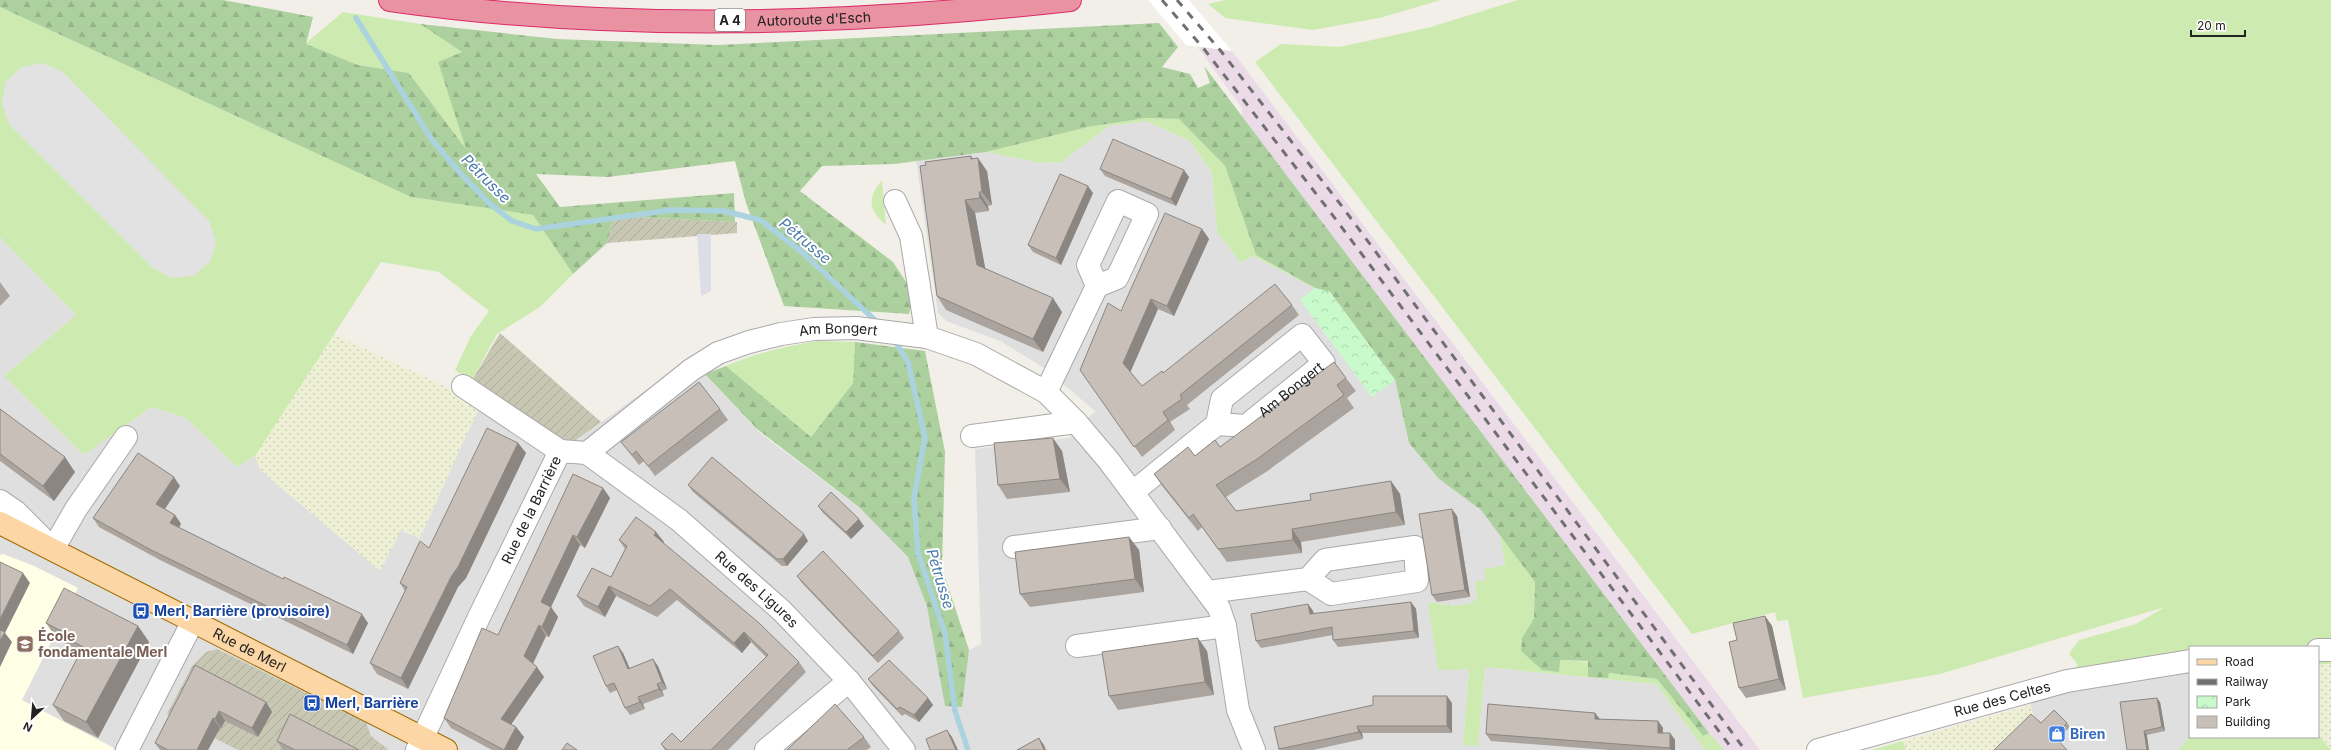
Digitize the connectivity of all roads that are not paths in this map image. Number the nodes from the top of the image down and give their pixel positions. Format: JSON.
{"nodes":[{"id":1,"x":390,"y":0,"type":"edge"},
{"id":2,"x":1070,"y":0,"type":"edge"},
{"id":3,"x":895,"y":201,"type":"dead end"},
{"id":4,"x":1097,"y":286,"type":"dead end"},
{"id":5,"x":928,"y":337,"type":"junction"},
{"id":6,"x":463,"y":386,"type":"dead end"},
{"id":7,"x":1046,"y":392,"type":"junction"},
{"id":8,"x":1076,"y":422,"type":"junction"},
{"id":9,"x":1217,"y":424,"type":"junction"},
{"id":10,"x":972,"y":436,"type":"dead end"},
{"id":11,"x":126,"y":437,"type":"dead end"},
{"id":12,"x":560,"y":451,"type":"junction"},
{"id":13,"x":587,"y":453,"type":"junction"},
{"id":14,"x":1133,"y":492,"type":"junction"},
{"id":15,"x":0,"y":501,"type":"edge"},
{"id":16,"x":0,"y":523,"type":"edge"},
{"id":17,"x":1160,"y":528,"type":"junction"},
{"id":18,"x":0,"y":536,"type":"edge"},
{"id":19,"x":1014,"y":547,"type":"dead end"},
{"id":20,"x":53,"y":549,"type":"junction"},
{"id":21,"x":1308,"y":579,"type":"dead end"},
{"id":22,"x":1208,"y":592,"type":"junction"},
{"id":23,"x":193,"y":621,"type":"junction"},
{"id":24,"x":1224,"y":626,"type":"junction"},
{"id":25,"x":1077,"y":646,"type":"dead end"},
{"id":26,"x":2319,"y":650,"type":"edge"},
{"id":27,"x":2331,"y":650,"type":"edge"},
{"id":28,"x":2189,"y":661,"type":"edge"},
{"id":29,"x":849,"y":681,"type":"junction"},
{"id":30,"x":420,"y":744,"type":"edge"},
{"id":31,"x":128,"y":750,"type":"edge"},
{"id":32,"x":446,"y":750,"type":"edge"},
{"id":33,"x":766,"y":750,"type":"edge"},
{"id":34,"x":904,"y":750,"type":"edge"},
{"id":35,"x":1254,"y":750,"type":"edge"},
{"id":36,"x":1818,"y":750,"type":"edge"}],
"edges":[{"from":1,"to":2,"type":"highway","name":"Autoroute d'Esch","number":"A 4"},
{"from":3,"to":5,"type":"street"},
{"from":4,"to":7,"type":"street"},
{"from":5,"to":7,"type":"street","name":"Am Bongert"},
{"from":5,"to":13,"type":"street","name":"Am Bongert"},
{"from":6,"to":12,"type":"street"},
{"from":7,"to":8,"type":"street","name":"Am Bongert"},
{"from":8,"to":10,"type":"street"},
{"from":8,"to":14,"type":"street","name":"Am Bongert"},
{"from":9,"to":9,"type":"street","name":"Am Bongert"},
{"from":9,"to":14,"type":"street"},
{"from":11,"to":20,"type":"street"},
{"from":12,"to":13,"type":"street","name":"Rue de la Barrière"},
{"from":12,"to":30,"type":"street","name":"Rue de la Barrière"},
{"from":13,"to":29,"type":"street","name":"Rue des Ligures"},
{"from":14,"to":17,"type":"street","name":"Am Bongert"},
{"from":15,"to":20,"type":"street","name":"Rue de Merl"},
{"from":16,"to":20,"type":"main road","name":"Rue de Merl"},
{"from":17,"to":19,"type":"street"},
{"from":17,"to":22,"type":"street","name":"Am Bongert"},
{"from":18,"to":20,"type":"main road","name":"Rue de Merl"},
{"from":20,"to":23,"type":"main road","name":"Rue de Merl"},
{"from":21,"to":22,"type":"street"},
{"from":22,"to":24,"type":"street","name":"Am Bongert"},
{"from":23,"to":30,"type":"main road","name":"Rue de Merl"},
{"from":23,"to":31,"type":"street"},
{"from":24,"to":25,"type":"street"},
{"from":24,"to":35,"type":"street","name":"Am Bongert"},
{"from":26,"to":27,"type":"street"},
{"from":28,"to":36,"type":"street","name":"Rue des Celtes"},
{"from":29,"to":33,"type":"street"},
{"from":29,"to":34,"type":"street","name":"Rue des Ligures"},
{"from":30,"to":32,"type":"main road","name":"Rue de Merl"}]}
